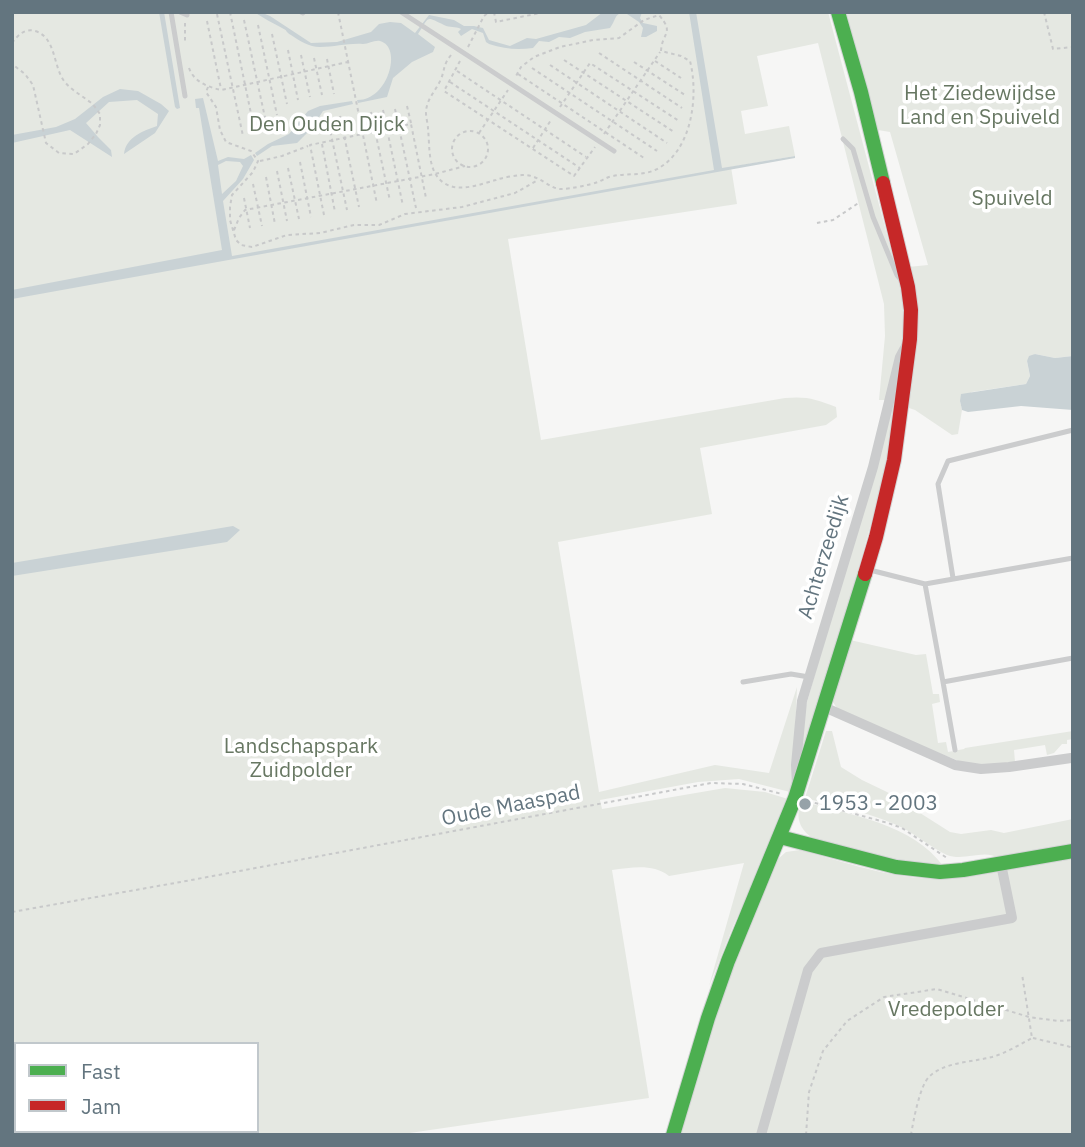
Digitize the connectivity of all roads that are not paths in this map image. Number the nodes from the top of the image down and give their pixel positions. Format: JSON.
{"nodes":[{"id":1,"x":171,"y":12,"type":"edge"},
{"id":2,"x":401,"y":12,"type":"edge"},
{"id":3,"x":838,"y":12,"type":"edge"},
{"id":4,"x":185,"y":96,"type":"dead end"},
{"id":5,"x":843,"y":139,"type":"dead end"},
{"id":6,"x":614,"y":151,"type":"dead end"},
{"id":7,"x":908,"y":287,"type":"junction"},
{"id":8,"x":909,"y":339,"type":"junction"},
{"id":9,"x":1073,"y":430,"type":"edge"},
{"id":10,"x":1073,"y":558,"type":"edge"},
{"id":11,"x":866,"y":569,"type":"junction"},
{"id":12,"x":953,"y":578,"type":"junction"},
{"id":13,"x":925,"y":584,"type":"junction"},
{"id":14,"x":1073,"y":659,"type":"edge"},
{"id":15,"x":809,"y":677,"type":"junction"},
{"id":16,"x":743,"y":682,"type":"dead end"},
{"id":17,"x":943,"y":682,"type":"junction"},
{"id":18,"x":824,"y":707,"type":"junction"},
{"id":19,"x":955,"y":750,"type":"dead end"},
{"id":20,"x":1071,"y":758,"type":"dead end"},
{"id":21,"x":797,"y":794,"type":"junction"},
{"id":22,"x":780,"y":837,"type":"junction"},
{"id":23,"x":1073,"y":851,"type":"edge"},
{"id":24,"x":1001,"y":864,"type":"junction"},
{"id":25,"x":673,"y":1135,"type":"edge"},
{"id":26,"x":761,"y":1135,"type":"edge"}],
"edges":[{"from":1,"to":4,"type":"lane"},
{"from":2,"to":6,"type":"lane"},
{"from":3,"to":7,"type":"street","name":"Achterzeedijk"},
{"from":5,"to":7,"type":"lane"},
{"from":7,"to":8,"type":"street","name":"Achterzeedijk"},
{"from":8,"to":11,"type":"street","name":"Achterzeedijk"},
{"from":8,"to":15,"type":"street","name":"Achterzeedijk"},
{"from":9,"to":12,"type":"lane"},
{"from":10,"to":12,"type":"lane"},
{"from":11,"to":13,"type":"lane"},
{"from":11,"to":18,"type":"street","name":"Achterzeedijk"},
{"from":12,"to":13,"type":"lane"},
{"from":13,"to":17,"type":"lane"},
{"from":14,"to":17,"type":"lane"},
{"from":15,"to":16,"type":"lane"},
{"from":15,"to":21,"type":"street","name":"Achterzeedijk"},
{"from":17,"to":19,"type":"lane"},
{"from":18,"to":20,"type":"street"},
{"from":18,"to":21,"type":"street","name":"Achterzeedijk"},
{"from":21,"to":22,"type":"street","name":"Achterzeedijk"},
{"from":22,"to":24,"type":"street"},
{"from":22,"to":25,"type":"street","name":"Achterzeedijk"},
{"from":23,"to":24,"type":"street"},
{"from":24,"to":26,"type":"street"}]}
